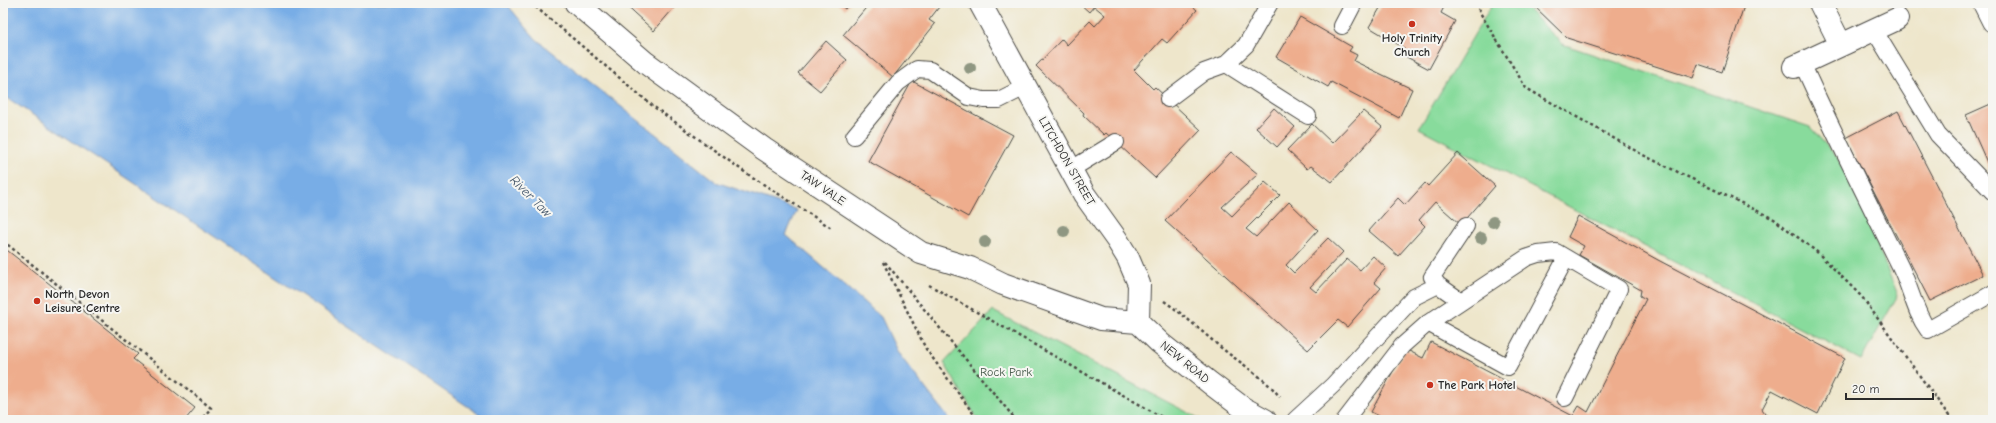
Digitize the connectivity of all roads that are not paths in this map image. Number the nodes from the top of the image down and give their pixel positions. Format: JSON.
{"nodes":[{"id":1,"x":576,"y":3,"type":"edge"},
{"id":2,"x":980,"y":3,"type":"edge"},
{"id":3,"x":1270,"y":3,"type":"edge"},
{"id":4,"x":1354,"y":3,"type":"edge"},
{"id":5,"x":1820,"y":3,"type":"edge"},
{"id":6,"x":1984,"y":3,"type":"edge"},
{"id":7,"x":1897,"y":19,"type":"dead end"},
{"id":8,"x":1993,"y":21,"type":"edge"},
{"id":9,"x":1342,"y":26,"type":"dead end"},
{"id":10,"x":1874,"y":30,"type":"junction"},
{"id":11,"x":1841,"y":45,"type":"junction"},
{"id":12,"x":1226,"y":64,"type":"junction"},
{"id":13,"x":1798,"y":65,"type":"joint"},
{"id":14,"x":1025,"y":87,"type":"junction"},
{"id":15,"x":1168,"y":99,"type":"dead end"},
{"id":16,"x":1308,"y":116,"type":"dead end"},
{"id":17,"x":854,"y":136,"type":"dead end"},
{"id":18,"x":1116,"y":142,"type":"dead end"},
{"id":19,"x":1070,"y":170,"type":"junction"},
{"id":20,"x":1993,"y":192,"type":"edge"},
{"id":21,"x":1466,"y":226,"type":"dead end"},
{"id":22,"x":1566,"y":258,"type":"junction"},
{"id":23,"x":1438,"y":285,"type":"junction"},
{"id":24,"x":1993,"y":293,"type":"edge"},
{"id":25,"x":1461,"y":301,"type":"junction"},
{"id":26,"x":1138,"y":322,"type":"junction"},
{"id":27,"x":1428,"y":323,"type":"junction"},
{"id":28,"x":1565,"y":398,"type":"dead end"},
{"id":29,"x":1296,"y":419,"type":"edge"},
{"id":30,"x":1265,"y":420,"type":"edge"},
{"id":31,"x":1345,"y":420,"type":"edge"}],
"edges":[{"from":1,"to":26,"type":"street","name":"TAW VALE"},
{"from":2,"to":14,"type":"street","name":"LITCHDON STREET"},
{"from":3,"to":12,"type":"lane"},
{"from":4,"to":9,"type":"lane"},
{"from":5,"to":11,"type":"street"},
{"from":6,"to":8,"type":"street"},
{"from":7,"to":10,"type":"street"},
{"from":10,"to":11,"type":"street"},
{"from":10,"to":20,"type":"lane"},
{"from":11,"to":13,"type":"street"},
{"from":12,"to":15,"type":"lane"},
{"from":12,"to":16,"type":"lane"},
{"from":13,"to":24,"type":"lane"},
{"from":14,"to":17,"type":"lane"},
{"from":14,"to":19,"type":"street","name":"LITCHDON STREET"},
{"from":18,"to":19,"type":"lane"},
{"from":19,"to":26,"type":"street","name":"LITCHDON STREET"},
{"from":21,"to":23,"type":"lane"},
{"from":22,"to":25,"type":"lane"},
{"from":22,"to":27,"type":"lane"},
{"from":22,"to":28,"type":"lane"},
{"from":23,"to":25,"type":"lane"},
{"from":23,"to":29,"type":"lane"},
{"from":25,"to":27,"type":"lane"},
{"from":26,"to":30,"type":"street","name":"NEW ROAD"},
{"from":27,"to":31,"type":"lane"}]}
